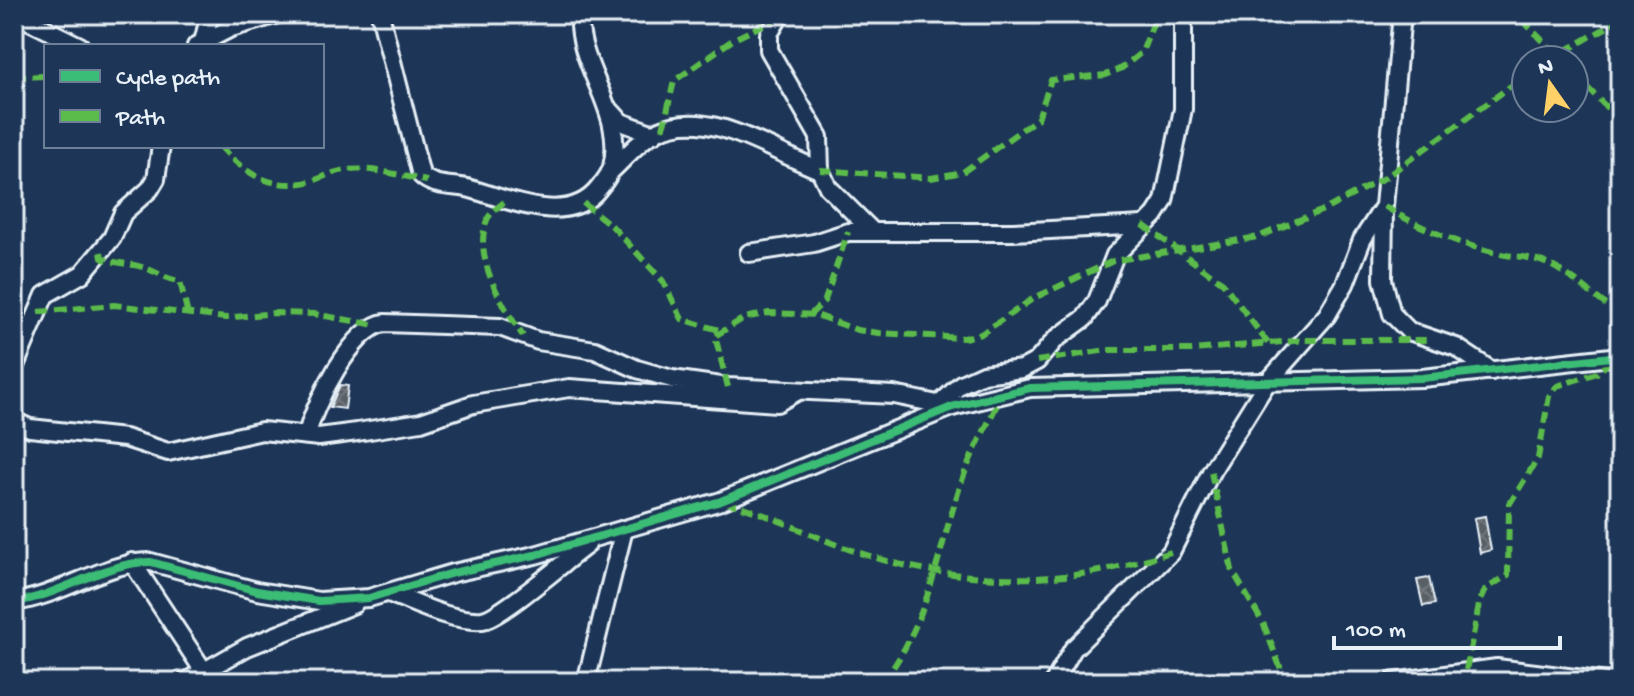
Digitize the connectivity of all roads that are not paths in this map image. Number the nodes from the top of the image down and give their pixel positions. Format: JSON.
{"nodes":[{"id":1,"x":15,"y":14,"type":"edge"},
{"id":2,"x":210,"y":14,"type":"edge"},
{"id":3,"x":278,"y":14,"type":"edge"},
{"id":4,"x":380,"y":14,"type":"edge"},
{"id":5,"x":580,"y":14,"type":"edge"},
{"id":6,"x":781,"y":14,"type":"edge"},
{"id":7,"x":1183,"y":14,"type":"edge"},
{"id":8,"x":1402,"y":14,"type":"edge"},
{"id":9,"x":76,"y":44,"type":"edge"},
{"id":10,"x":200,"y":44,"type":"edge"},
{"id":11,"x":609,"y":109,"type":"junction"},
{"id":12,"x":654,"y":134,"type":"junction"},
{"id":13,"x":161,"y":148,"type":"edge"},
{"id":14,"x":612,"y":170,"type":"junction"},
{"id":15,"x":820,"y":170,"type":"junction"},
{"id":16,"x":1384,"y":206,"type":"junction"},
{"id":17,"x":1143,"y":225,"type":"junction"},
{"id":18,"x":873,"y":232,"type":"junction"},
{"id":19,"x":749,"y":253,"type":"dead end"},
{"id":20,"x":1620,"y":356,"type":"edge"},
{"id":21,"x":14,"y":368,"type":"edge"},
{"id":22,"x":1493,"y":372,"type":"junction"},
{"id":23,"x":1266,"y":384,"type":"junction"},
{"id":24,"x":798,"y":391,"type":"junction"},
{"id":25,"x":946,"y":405,"type":"junction"},
{"id":26,"x":14,"y":421,"type":"edge"},
{"id":27,"x":307,"y":435,"type":"junction"},
{"id":28,"x":624,"y":529,"type":"junction"},
{"id":29,"x":598,"y":536,"type":"junction"},
{"id":30,"x":132,"y":562,"type":"junction"},
{"id":31,"x":388,"y":593,"type":"junction"},
{"id":32,"x":369,"y":598,"type":"junction"},
{"id":33,"x":14,"y":602,"type":"edge"},
{"id":34,"x":208,"y":677,"type":"edge"},
{"id":35,"x":185,"y":682,"type":"edge"},
{"id":36,"x":586,"y":682,"type":"edge"},
{"id":37,"x":1054,"y":682,"type":"edge"},
{"id":38,"x":1393,"y":682,"type":"edge"},
{"id":39,"x":1607,"y":682,"type":"edge"}],
"edges":[{"from":1,"to":9,"type":"street"},
{"from":2,"to":10,"type":"street"},
{"from":3,"to":10,"type":"street"},
{"from":4,"to":14,"type":"street"},
{"from":5,"to":11,"type":"street"},
{"from":6,"to":15,"type":"street"},
{"from":7,"to":17,"type":"street"},
{"from":8,"to":16,"type":"street"},
{"from":11,"to":12,"type":"street"},
{"from":11,"to":14,"type":"street"},
{"from":12,"to":14,"type":"street"},
{"from":12,"to":15,"type":"street"},
{"from":13,"to":21,"type":"street"},
{"from":15,"to":18,"type":"street"},
{"from":16,"to":22,"type":"street"},
{"from":16,"to":23,"type":"street"},
{"from":17,"to":18,"type":"street"},
{"from":17,"to":25,"type":"street"},
{"from":18,"to":19,"type":"street"},
{"from":20,"to":22,"type":"street"},
{"from":22,"to":23,"type":"street"},
{"from":23,"to":25,"type":"street"},
{"from":23,"to":37,"type":"street"},
{"from":24,"to":25,"type":"street"},
{"from":24,"to":27,"type":"street"},
{"from":24,"to":27,"type":"street"},
{"from":25,"to":28,"type":"street"},
{"from":26,"to":27,"type":"street"},
{"from":28,"to":29,"type":"street"},
{"from":28,"to":36,"type":"street"},
{"from":29,"to":31,"type":"street"},
{"from":29,"to":31,"type":"street"},
{"from":30,"to":32,"type":"street"},
{"from":30,"to":33,"type":"street"},
{"from":30,"to":34,"type":"street"},
{"from":31,"to":32,"type":"street"},
{"from":32,"to":34,"type":"street"},
{"from":34,"to":35,"type":"street"},
{"from":38,"to":39,"type":"street"}]}
